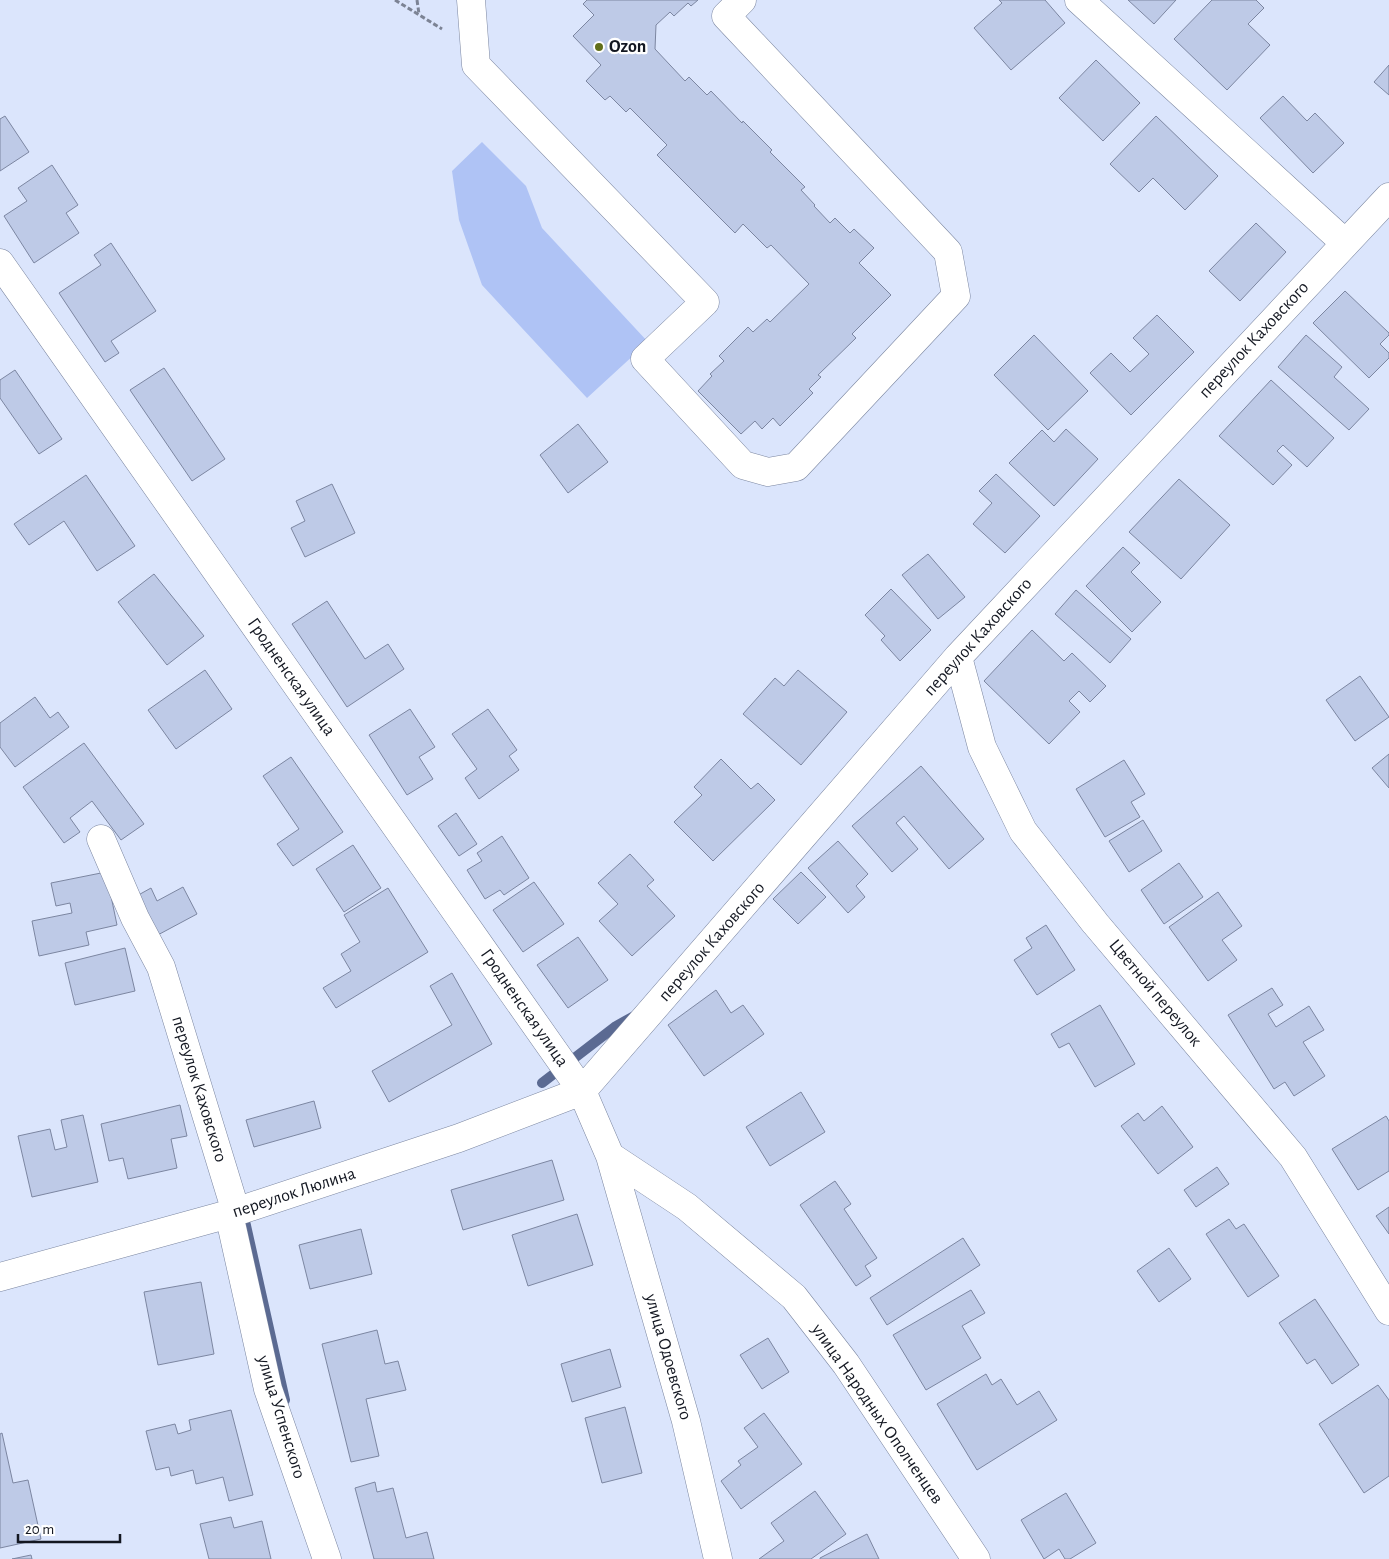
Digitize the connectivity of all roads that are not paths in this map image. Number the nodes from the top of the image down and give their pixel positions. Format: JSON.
{"nodes":[{"id":1,"x":471,"y":0,"type":"edge"},
{"id":2,"x":742,"y":0,"type":"edge"},
{"id":3,"x":1079,"y":0,"type":"edge"},
{"id":4,"x":1389,"y":197,"type":"edge"},
{"id":5,"x":1344,"y":243,"type":"junction"},
{"id":6,"x":0,"y":263,"type":"edge"},
{"id":7,"x":958,"y":657,"type":"junction"},
{"id":8,"x":101,"y":839,"type":"dead end"},
{"id":9,"x":582,"y":1090,"type":"junction"},
{"id":10,"x":610,"y":1156,"type":"junction"},
{"id":11,"x":233,"y":1213,"type":"junction"},
{"id":12,"x":0,"y":1277,"type":"edge"},
{"id":13,"x":1389,"y":1311,"type":"edge"},
{"id":14,"x":327,"y":1559,"type":"edge"},
{"id":15,"x":718,"y":1559,"type":"edge"},
{"id":16,"x":976,"y":1559,"type":"edge"}],
"edges":[{"from":1,"to":2,"type":"street"},
{"from":3,"to":5,"type":"street"},
{"from":4,"to":5,"type":"street","name":"переулок Каховского"},
{"from":5,"to":7,"type":"street","name":"переулок Каховского"},
{"from":6,"to":9,"type":"street","name":"Гродненская улица"},
{"from":7,"to":9,"type":"street","name":"переулок Каховского"},
{"from":7,"to":13,"type":"street","name":"Цветной переулок"},
{"from":8,"to":11,"type":"street","name":"переулок Каховского"},
{"from":9,"to":10,"type":"street"},
{"from":9,"to":11,"type":"street","name":"переулок Люлина"},
{"from":10,"to":15,"type":"street","name":"улица Одоевского"},
{"from":10,"to":16,"type":"street","name":"улица Народных Ополченцев"},
{"from":11,"to":12,"type":"street","name":"переулок Люлина"},
{"from":11,"to":14,"type":"street","name":"улица Успенского"}]}
